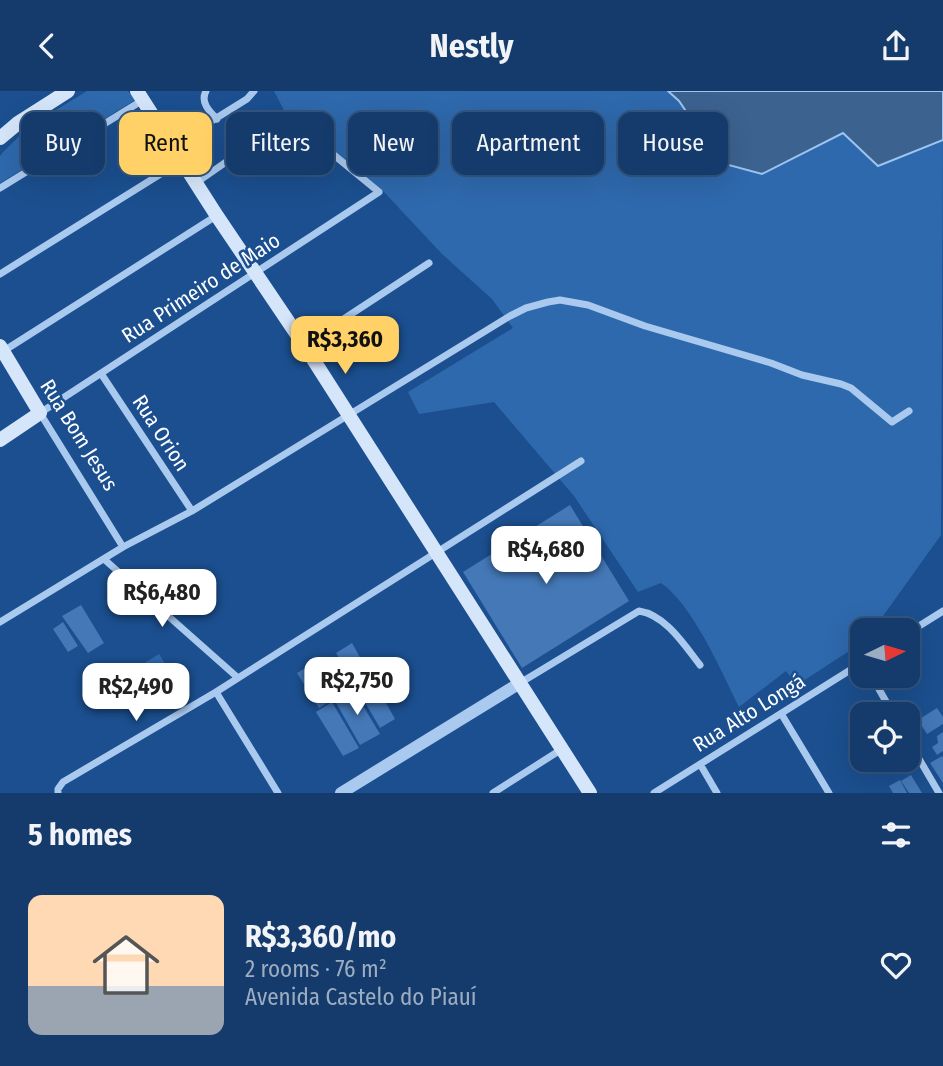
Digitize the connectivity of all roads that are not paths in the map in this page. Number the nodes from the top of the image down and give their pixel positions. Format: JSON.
{"nodes":[{"id":1,"x":68,"y":91,"type":"edge"},
{"id":2,"x":206,"y":91,"type":"edge"},
{"id":3,"x":254,"y":92,"type":"edge"},
{"id":4,"x":140,"y":96,"type":"edge"},
{"id":5,"x":151,"y":112,"type":"edge"},
{"id":6,"x":217,"y":119,"type":"junction"},
{"id":7,"x":212,"y":122,"type":"edge"},
{"id":8,"x":0,"y":138,"type":"edge"},
{"id":9,"x":159,"y":175,"type":"edge"},
{"id":10,"x":191,"y":175,"type":"edge"},
{"id":11,"x":196,"y":183,"type":"junction"},
{"id":12,"x":0,"y":188,"type":"edge"},
{"id":13,"x":217,"y":216,"type":"junction"},
{"id":14,"x":429,"y":263,"type":"dead end"},
{"id":15,"x":0,"y":274,"type":"edge"},
{"id":16,"x":256,"y":274,"type":"junction"},
{"id":17,"x":304,"y":345,"type":"junction"},
{"id":18,"x":1,"y":350,"type":"edge"},
{"id":19,"x":102,"y":375,"type":"junction"},
{"id":20,"x":909,"y":411,"type":"dead end"},
{"id":21,"x":40,"y":413,"type":"junction"},
{"id":22,"x":349,"y":415,"type":"junction"},
{"id":23,"x":0,"y":440,"type":"edge"},
{"id":24,"x":581,"y":461,"type":"dead end"},
{"id":25,"x":192,"y":511,"type":"junction"},
{"id":26,"x":123,"y":547,"type":"junction"},
{"id":27,"x":436,"y":553,"type":"junction"},
{"id":28,"x":105,"y":560,"type":"junction"},
{"id":29,"x":943,"y":611,"type":"edge"},
{"id":30,"x":0,"y":622,"type":"edge"},
{"id":31,"x":920,"y":625,"type":"edge"},
{"id":32,"x":700,"y":665,"type":"dead end"},
{"id":33,"x":850,"y":671,"type":"edge"},
{"id":34,"x":237,"y":677,"type":"junction"},
{"id":35,"x":520,"y":683,"type":"junction"},
{"id":36,"x":216,"y":692,"type":"junction"},
{"id":37,"x":782,"y":715,"type":"junction"},
{"id":38,"x":562,"y":749,"type":"junction"},
{"id":39,"x":920,"y":761,"type":"edge"},
{"id":40,"x":700,"y":764,"type":"junction"},
{"id":41,"x":58,"y":793,"type":"edge"},
{"id":42,"x":278,"y":793,"type":"edge"},
{"id":43,"x":341,"y":793,"type":"edge"},
{"id":44,"x":493,"y":793,"type":"edge"},
{"id":45,"x":590,"y":793,"type":"edge"},
{"id":46,"x":654,"y":793,"type":"edge"},
{"id":47,"x":717,"y":793,"type":"edge"},
{"id":48,"x":829,"y":793,"type":"edge"},
{"id":49,"x":939,"y":793,"type":"edge"}],
"edges":[{"from":1,"to":8,"type":"main road"},
{"from":2,"to":6,"type":"street"},
{"from":3,"to":6,"type":"street"},
{"from":4,"to":5,"type":"main road"},
{"from":4,"to":12,"type":"street"},
{"from":6,"to":7,"type":"street"},
{"from":9,"to":15,"type":"street"},
{"from":10,"to":11,"type":"main road"},
{"from":11,"to":13,"type":"main road"},
{"from":11,"to":16,"type":"street","name":"Rua Primeiro de Maio"},
{"from":13,"to":16,"type":"main road"},
{"from":13,"to":18,"type":"street"},
{"from":14,"to":17,"type":"street"},
{"from":16,"to":17,"type":"main road"},
{"from":16,"to":19,"type":"street","name":"Rua Primeiro de Maio"},
{"from":17,"to":22,"type":"main road"},
{"from":18,"to":21,"type":"main road","name":"Rua Bom Jesus"},
{"from":19,"to":21,"type":"street","name":"Rua Primeiro de Maio"},
{"from":19,"to":25,"type":"street","name":"Rua Orion"},
{"from":20,"to":22,"type":"street"},
{"from":21,"to":23,"type":"main road"},
{"from":21,"to":26,"type":"street","name":"Rua Bom Jesus"},
{"from":22,"to":25,"type":"street"},
{"from":22,"to":27,"type":"main road"},
{"from":24,"to":27,"type":"street"},
{"from":25,"to":26,"type":"street"},
{"from":26,"to":28,"type":"street"},
{"from":27,"to":34,"type":"street"},
{"from":27,"to":35,"type":"main road"},
{"from":28,"to":30,"type":"street"},
{"from":28,"to":34,"type":"street"},
{"from":29,"to":31,"type":"street"},
{"from":32,"to":35,"type":"street"},
{"from":33,"to":37,"type":"street","name":"Rua Alto Longá"},
{"from":34,"to":36,"type":"street"},
{"from":35,"to":38,"type":"main road"},
{"from":35,"to":43,"type":"street"},
{"from":36,"to":41,"type":"street"},
{"from":36,"to":42,"type":"street"},
{"from":37,"to":40,"type":"street","name":"Rua Alto Longá"},
{"from":37,"to":48,"type":"street"},
{"from":38,"to":44,"type":"street"},
{"from":38,"to":45,"type":"main road"},
{"from":39,"to":49,"type":"street"},
{"from":40,"to":46,"type":"street","name":"Rua Alto Longá"},
{"from":40,"to":47,"type":"street"}]}
